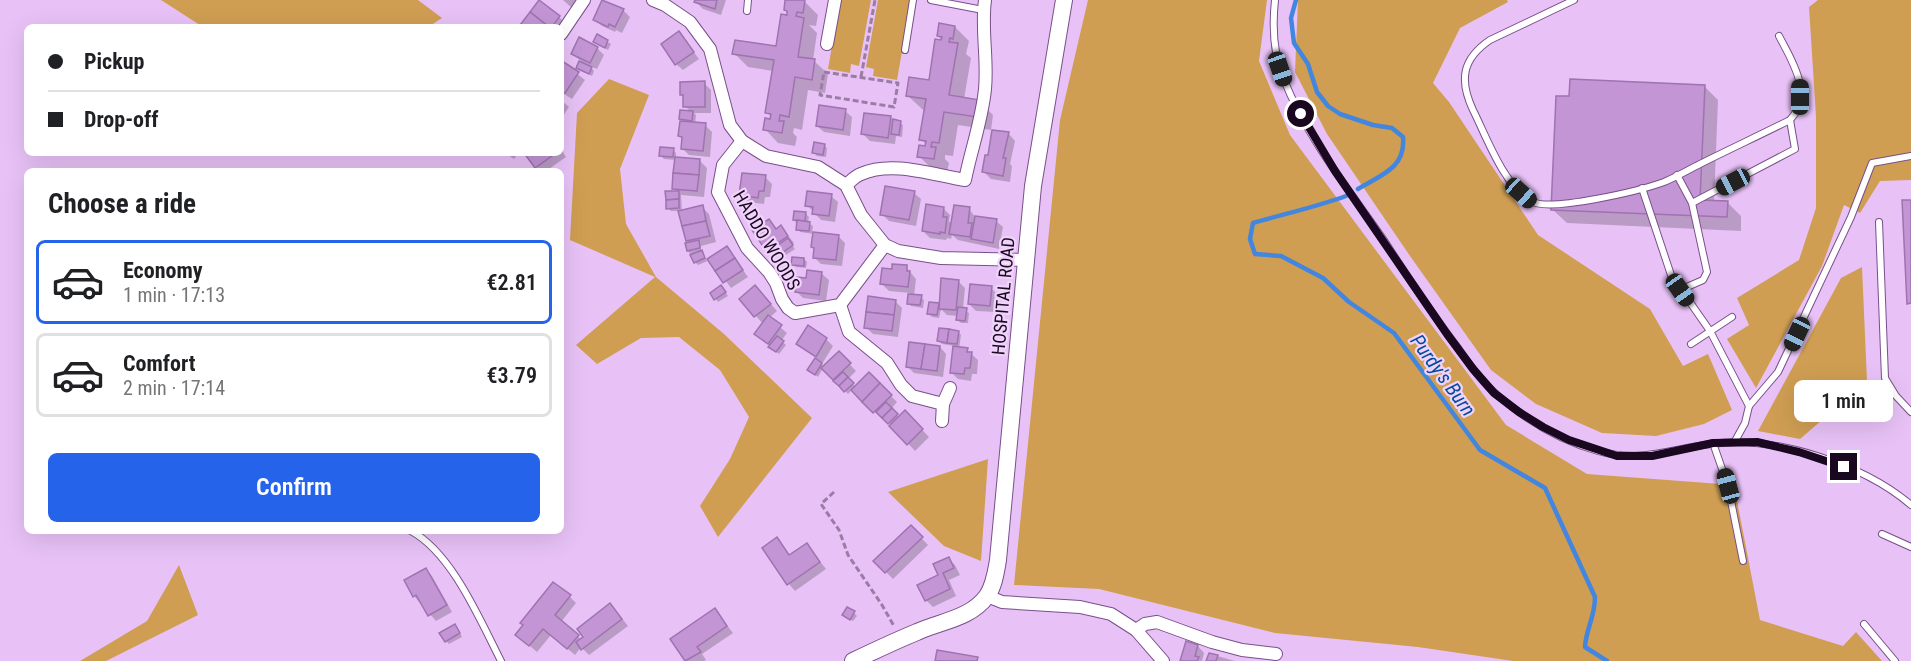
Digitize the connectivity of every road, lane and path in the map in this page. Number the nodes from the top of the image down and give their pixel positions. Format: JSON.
{"nodes":[{"id":1,"x":584,"y":0,"type":"edge"},
{"id":2,"x":748,"y":0,"type":"edge"},
{"id":3,"x":835,"y":0,"type":"edge"},
{"id":4,"x":874,"y":0,"type":"edge"},
{"id":5,"x":913,"y":0,"type":"edge"},
{"id":6,"x":931,"y":0,"type":"edge"},
{"id":7,"x":1064,"y":0,"type":"edge"},
{"id":8,"x":1275,"y":0,"type":"edge"},
{"id":9,"x":1575,"y":0,"type":"edge"},
{"id":10,"x":662,"y":2,"type":"edge"},
{"id":11,"x":984,"y":5,"type":"edge"},
{"id":12,"x":747,"y":11,"type":"dead end"},
{"id":13,"x":564,"y":30,"type":"edge"},
{"id":14,"x":1779,"y":36,"type":"dead end"},
{"id":15,"x":827,"y":44,"type":"dead end"},
{"id":16,"x":905,"y":50,"type":"dead end"},
{"id":17,"x":861,"y":77,"type":"junction"},
{"id":18,"x":1790,"y":120,"type":"junction"},
{"id":19,"x":742,"y":141,"type":"junction"},
{"id":20,"x":1911,"y":156,"type":"edge"},
{"id":21,"x":1677,"y":176,"type":"junction"},
{"id":22,"x":846,"y":186,"type":"junction"},
{"id":23,"x":1642,"y":188,"type":"junction"},
{"id":24,"x":1692,"y":203,"type":"junction"},
{"id":25,"x":1879,"y":222,"type":"dead end"},
{"id":26,"x":885,"y":245,"type":"junction"},
{"id":27,"x":1026,"y":260,"type":"junction"},
{"id":28,"x":1680,"y":290,"type":"junction"},
{"id":29,"x":840,"y":305,"type":"junction"},
{"id":30,"x":1732,"y":317,"type":"dead end"},
{"id":31,"x":1710,"y":331,"type":"junction"},
{"id":32,"x":1691,"y":344,"type":"dead end"},
{"id":33,"x":950,"y":388,"type":"dead end"},
{"id":34,"x":944,"y":404,"type":"junction"},
{"id":35,"x":1749,"y":406,"type":"junction"},
{"id":36,"x":1911,"y":412,"type":"edge"},
{"id":37,"x":942,"y":421,"type":"dead end"},
{"id":38,"x":1735,"y":441,"type":"junction"},
{"id":39,"x":1713,"y":443,"type":"junction"},
{"id":40,"x":834,"y":492,"type":"dead end"},
{"id":41,"x":1911,"y":505,"type":"edge"},
{"id":42,"x":416,"y":534,"type":"edge"},
{"id":43,"x":1882,"y":534,"type":"dead end"},
{"id":44,"x":1911,"y":548,"type":"edge"},
{"id":45,"x":1743,"y":561,"type":"dead end"},
{"id":46,"x":987,"y":596,"type":"junction"},
{"id":47,"x":1864,"y":624,"type":"dead end"},
{"id":48,"x":1136,"y":630,"type":"junction"},
{"id":49,"x":901,"y":638,"type":"junction"},
{"id":50,"x":1276,"y":654,"type":"dead end"},
{"id":51,"x":501,"y":661,"type":"edge"},
{"id":52,"x":853,"y":661,"type":"edge"},
{"id":53,"x":1163,"y":661,"type":"edge"},
{"id":54,"x":1895,"y":661,"type":"edge"}],
"edges":[{"from":1,"to":13,"type":"street"},
{"from":2,"to":12,"type":"lane"},
{"from":3,"to":15,"type":"street"},
{"from":4,"to":17,"type":"path"},
{"from":5,"to":16,"type":"lane"},
{"from":6,"to":11,"type":"lane"},
{"from":7,"to":27,"type":"main road","name":"HOSPITAL ROAD"},
{"from":8,"to":39,"type":"lane"},
{"from":9,"to":23,"type":"lane"},
{"from":10,"to":19,"type":"street"},
{"from":11,"to":22,"type":"street"},
{"from":14,"to":18,"type":"lane"},
{"from":17,"to":17,"type":"path"},
{"from":18,"to":21,"type":"lane"},
{"from":18,"to":24,"type":"lane"},
{"from":19,"to":22,"type":"street"},
{"from":19,"to":29,"type":"street","name":"HADDO WOODS"},
{"from":20,"to":35,"type":"lane"},
{"from":21,"to":23,"type":"lane"},
{"from":21,"to":24,"type":"lane"},
{"from":22,"to":26,"type":"street"},
{"from":23,"to":28,"type":"lane"},
{"from":24,"to":28,"type":"lane"},
{"from":25,"to":36,"type":"lane"},
{"from":26,"to":27,"type":"street"},
{"from":26,"to":29,"type":"street"},
{"from":27,"to":46,"type":"main road","name":"HOSPITAL ROAD"},
{"from":28,"to":31,"type":"lane"},
{"from":29,"to":34,"type":"street"},
{"from":30,"to":31,"type":"lane"},
{"from":31,"to":32,"type":"lane"},
{"from":31,"to":35,"type":"lane"},
{"from":33,"to":34,"type":"street"},
{"from":34,"to":37,"type":"street"},
{"from":35,"to":38,"type":"lane"},
{"from":38,"to":39,"type":"lane"},
{"from":38,"to":41,"type":"lane"},
{"from":39,"to":45,"type":"lane"},
{"from":40,"to":49,"type":"path"},
{"from":42,"to":51,"type":"lane"},
{"from":43,"to":44,"type":"lane"},
{"from":46,"to":48,"type":"street"},
{"from":46,"to":49,"type":"main road"},
{"from":47,"to":54,"type":"lane"},
{"from":48,"to":50,"type":"street"},
{"from":48,"to":53,"type":"street"},
{"from":49,"to":52,"type":"main road"}]}
